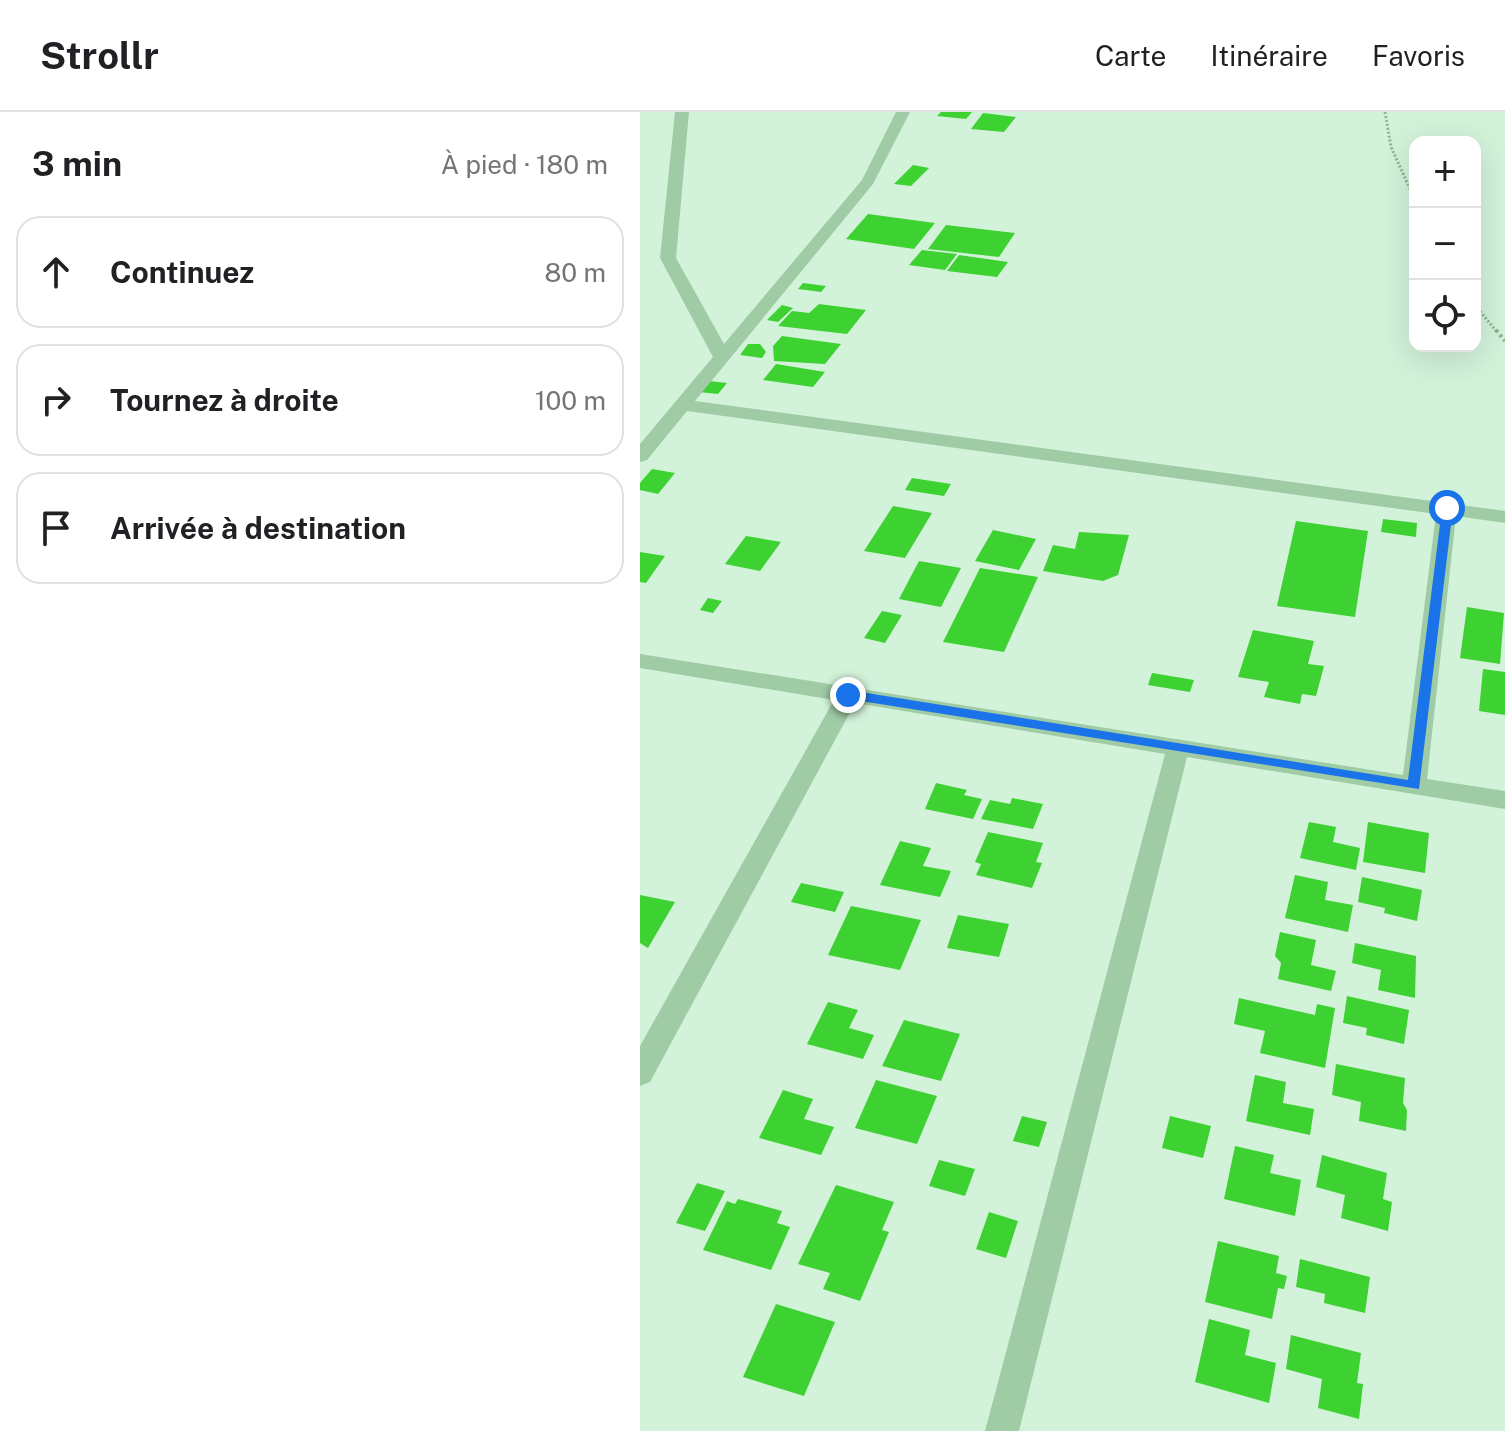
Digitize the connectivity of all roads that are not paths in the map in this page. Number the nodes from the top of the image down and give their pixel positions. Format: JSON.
{"nodes":[{"id":1,"x":682,"y":112,"type":"edge"},
{"id":2,"x":903,"y":112,"type":"edge"},
{"id":3,"x":722,"y":357,"type":"junction"},
{"id":4,"x":683,"y":405,"type":"junction"},
{"id":5,"x":640,"y":456,"type":"edge"},
{"id":6,"x":1447,"y":508,"type":"junction"},
{"id":7,"x":1505,"y":517,"type":"edge"},
{"id":8,"x":640,"y":661,"type":"edge"},
{"id":9,"x":848,"y":695,"type":"junction"},
{"id":10,"x":1178,"y":748,"type":"junction"},
{"id":11,"x":1414,"y":785,"type":"junction"},
{"id":12,"x":1505,"y":800,"type":"edge"},
{"id":13,"x":640,"y":1073,"type":"edge"},
{"id":14,"x":1002,"y":1431,"type":"edge"}],
"edges":[{"from":1,"to":3,"type":"street"},
{"from":2,"to":3,"type":"street"},
{"from":3,"to":4,"type":"street"},
{"from":4,"to":5,"type":"street"},
{"from":4,"to":6,"type":"street"},
{"from":6,"to":7,"type":"street"},
{"from":6,"to":11,"type":"street"},
{"from":8,"to":9,"type":"street"},
{"from":9,"to":10,"type":"street"},
{"from":9,"to":13,"type":"street"},
{"from":10,"to":11,"type":"street"},
{"from":10,"to":14,"type":"street"},
{"from":11,"to":12,"type":"street"}]}
